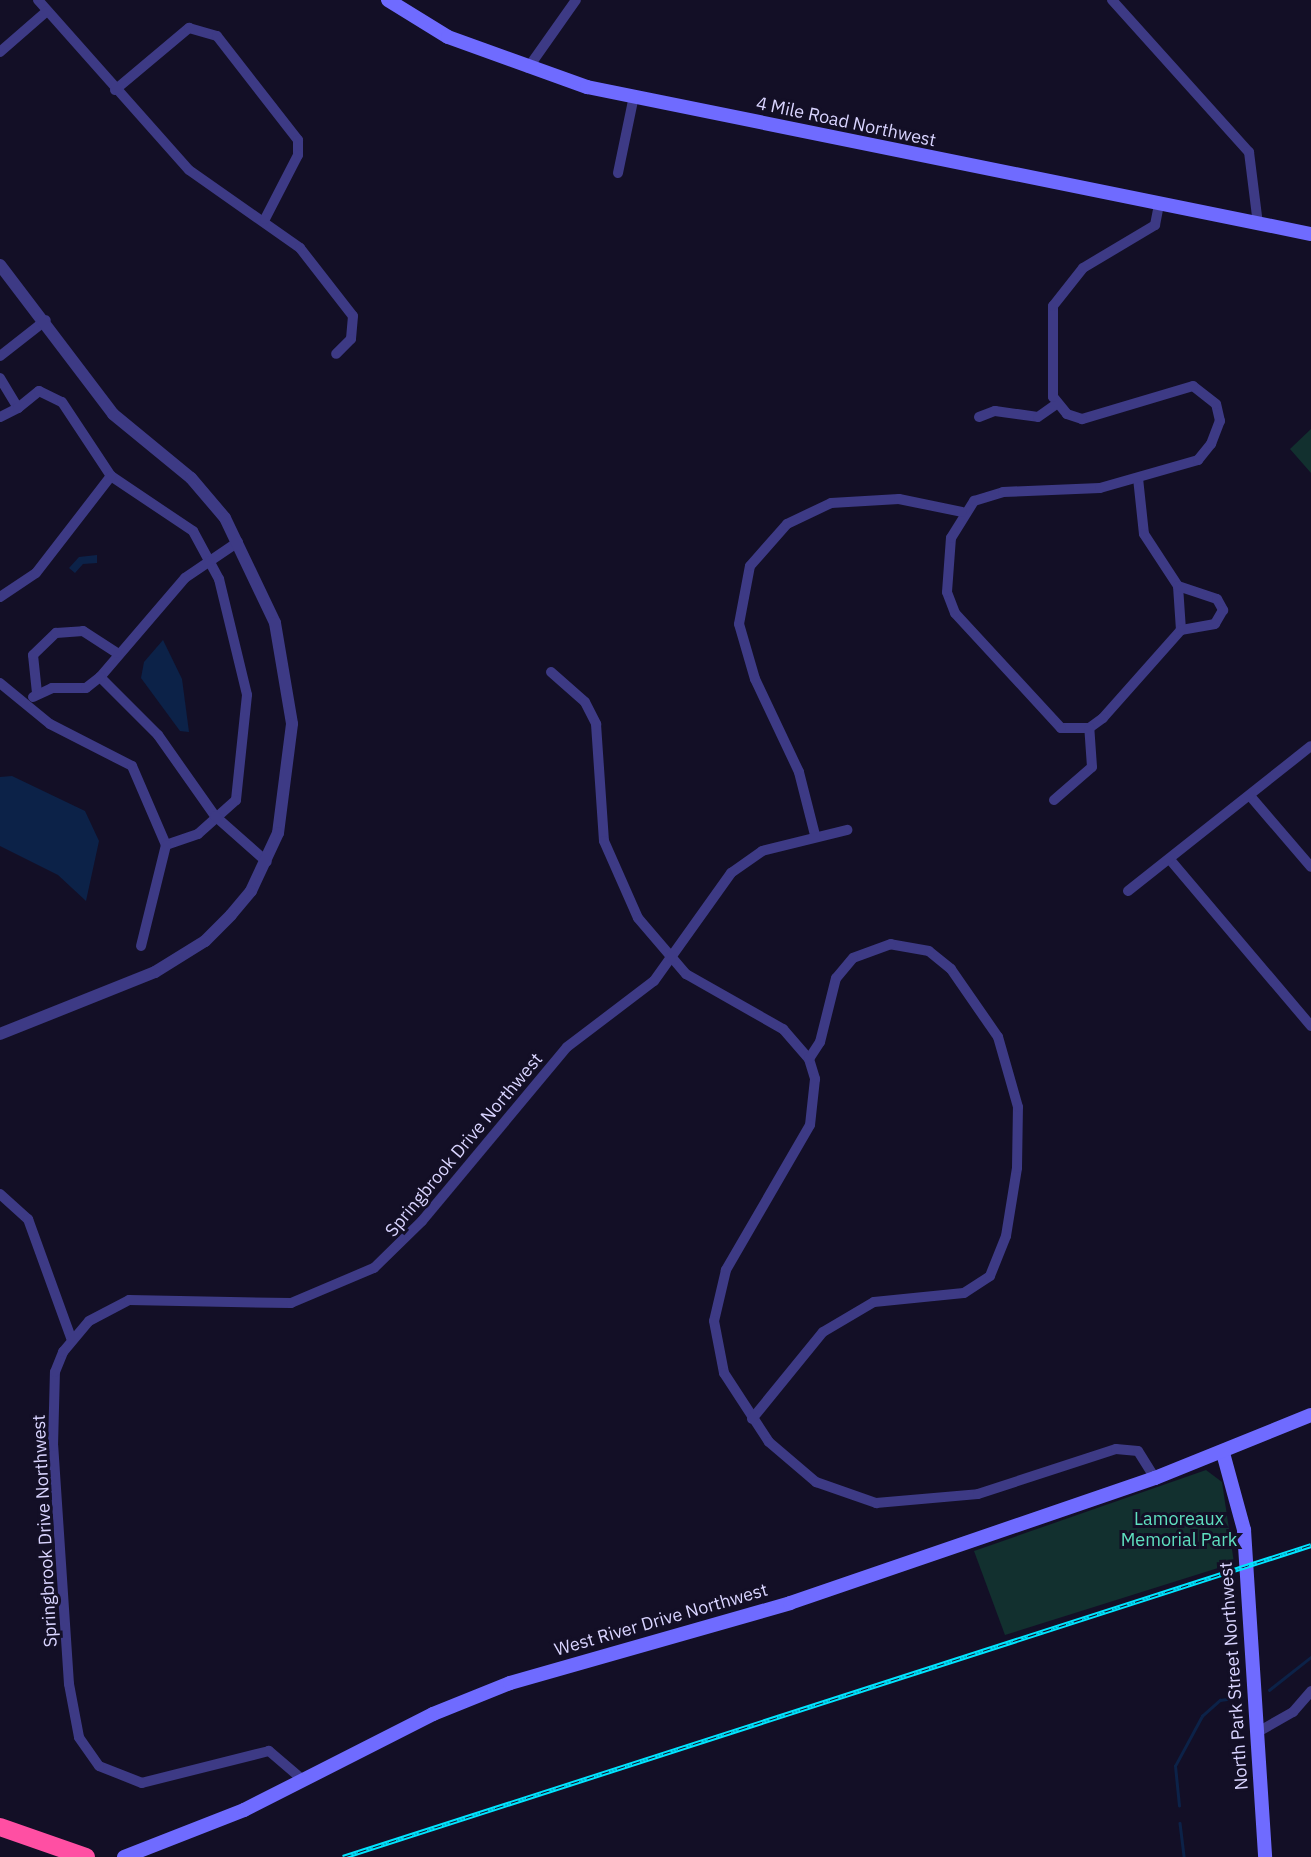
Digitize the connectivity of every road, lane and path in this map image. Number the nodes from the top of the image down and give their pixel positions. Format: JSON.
{"nodes":[{"id":1,"x":38,"y":0,"type":"edge"},
{"id":2,"x":388,"y":0,"type":"edge"},
{"id":3,"x":576,"y":0,"type":"edge"},
{"id":4,"x":1112,"y":0,"type":"edge"},
{"id":5,"x":47,"y":11,"type":"junction"},
{"id":6,"x":0,"y":52,"type":"edge"},
{"id":7,"x":527,"y":68,"type":"junction"},
{"id":8,"x":116,"y":90,"type":"junction"},
{"id":9,"x":634,"y":96,"type":"junction"},
{"id":10,"x":618,"y":173,"type":"dead end"},
{"id":11,"x":1159,"y":205,"type":"junction"},
{"id":12,"x":265,"y":219,"type":"junction"},
{"id":13,"x":1258,"y":225,"type":"junction"},
{"id":14,"x":1311,"y":234,"type":"edge"},
{"id":15,"x":0,"y":265,"type":"edge"},
{"id":16,"x":46,"y":320,"type":"junction"},
{"id":17,"x":336,"y":354,"type":"dead end"},
{"id":18,"x":0,"y":356,"type":"edge"},
{"id":19,"x":0,"y":378,"type":"edge"},
{"id":20,"x":1055,"y":405,"type":"junction"},
{"id":21,"x":18,"y":408,"type":"junction"},
{"id":22,"x":0,"y":417,"type":"edge"},
{"id":23,"x":979,"y":417,"type":"dead end"},
{"id":24,"x":111,"y":476,"type":"junction"},
{"id":25,"x":1138,"y":478,"type":"junction"},
{"id":26,"x":962,"y":512,"type":"junction"},
{"id":27,"x":238,"y":542,"type":"junction"},
{"id":28,"x":211,"y":560,"type":"junction"},
{"id":29,"x":1178,"y":586,"type":"junction"},
{"id":30,"x":0,"y":597,"type":"edge"},
{"id":31,"x":1181,"y":630,"type":"junction"},
{"id":32,"x":117,"y":653,"type":"junction"},
{"id":33,"x":551,"y":672,"type":"dead end"},
{"id":34,"x":100,"y":677,"type":"junction"},
{"id":35,"x":0,"y":683,"type":"edge"},
{"id":36,"x":37,"y":693,"type":"junction"},
{"id":37,"x":27,"y":705,"type":"junction"},
{"id":38,"x":1088,"y":728,"type":"junction"},
{"id":39,"x":1311,"y":746,"type":"edge"},
{"id":40,"x":1251,"y":797,"type":"junction"},
{"id":41,"x":1054,"y":800,"type":"dead end"},
{"id":42,"x":215,"y":816,"type":"junction"},
{"id":43,"x":847,"y":830,"type":"dead end"},
{"id":44,"x":815,"y":835,"type":"junction"},
{"id":45,"x":166,"y":845,"type":"junction"},
{"id":46,"x":267,"y":862,"type":"junction"},
{"id":47,"x":1172,"y":862,"type":"junction"},
{"id":48,"x":1311,"y":867,"type":"edge"},
{"id":49,"x":1128,"y":891,"type":"dead end"},
{"id":50,"x":141,"y":946,"type":"dead end"},
{"id":51,"x":672,"y":960,"type":"junction"},
{"id":52,"x":1310,"y":1023,"type":"edge"},
{"id":53,"x":0,"y":1034,"type":"edge"},
{"id":54,"x":809,"y":1059,"type":"junction"},
{"id":55,"x":0,"y":1194,"type":"edge"},
{"id":56,"x":71,"y":1338,"type":"junction"},
{"id":57,"x":1311,"y":1415,"type":"edge"},
{"id":58,"x":752,"y":1419,"type":"junction"},
{"id":59,"x":1223,"y":1453,"type":"junction"},
{"id":60,"x":1155,"y":1478,"type":"junction"},
{"id":61,"x":1311,"y":1692,"type":"edge"},
{"id":62,"x":1256,"y":1733,"type":"junction"},
{"id":63,"x":303,"y":1780,"type":"junction"},
{"id":64,"x":0,"y":1827,"type":"edge"},
{"id":65,"x":86,"y":1857,"type":"edge"},
{"id":66,"x":124,"y":1857,"type":"edge"},
{"id":67,"x":1265,"y":1857,"type":"edge"}],
"edges":[{"from":1,"to":5,"type":"street"},
{"from":2,"to":7,"type":"main road","name":"4 Mile Road Northwest"},
{"from":3,"to":7,"type":"street"},
{"from":4,"to":13,"type":"street"},
{"from":5,"to":6,"type":"street"},
{"from":5,"to":8,"type":"street"},
{"from":7,"to":9,"type":"main road","name":"4 Mile Road Northwest"},
{"from":8,"to":12,"type":"street"},
{"from":8,"to":12,"type":"street"},
{"from":9,"to":10,"type":"street"},
{"from":9,"to":11,"type":"main road","name":"4 Mile Road Northwest"},
{"from":11,"to":13,"type":"main road","name":"4 Mile Road Northwest"},
{"from":11,"to":20,"type":"street"},
{"from":12,"to":17,"type":"street"},
{"from":13,"to":14,"type":"main road","name":"4 Mile Road Northwest"},
{"from":15,"to":16,"type":"street"},
{"from":16,"to":18,"type":"street"},
{"from":16,"to":27,"type":"street"},
{"from":19,"to":21,"type":"street"},
{"from":20,"to":23,"type":"street"},
{"from":20,"to":25,"type":"street"},
{"from":21,"to":22,"type":"street"},
{"from":21,"to":24,"type":"street"},
{"from":24,"to":28,"type":"street"},
{"from":24,"to":30,"type":"street"},
{"from":25,"to":26,"type":"street"},
{"from":25,"to":29,"type":"street"},
{"from":26,"to":38,"type":"street"},
{"from":26,"to":44,"type":"street"},
{"from":27,"to":28,"type":"street"},
{"from":27,"to":46,"type":"street"},
{"from":28,"to":32,"type":"street"},
{"from":28,"to":42,"type":"street"},
{"from":29,"to":31,"type":"street"},
{"from":29,"to":31,"type":"street"},
{"from":31,"to":38,"type":"street"},
{"from":32,"to":34,"type":"street"},
{"from":32,"to":36,"type":"street"},
{"from":33,"to":51,"type":"street"},
{"from":34,"to":36,"type":"street"},
{"from":34,"to":42,"type":"street"},
{"from":35,"to":37,"type":"street"},
{"from":36,"to":37,"type":"street"},
{"from":37,"to":45,"type":"street"},
{"from":38,"to":41,"type":"street"},
{"from":39,"to":40,"type":"street"},
{"from":40,"to":47,"type":"street"},
{"from":40,"to":48,"type":"street"},
{"from":42,"to":45,"type":"street"},
{"from":42,"to":46,"type":"street"},
{"from":43,"to":44,"type":"street","name":"Springbrook Drive Northwest"},
{"from":44,"to":51,"type":"street","name":"Springbrook Drive Northwest"},
{"from":45,"to":50,"type":"street"},
{"from":46,"to":53,"type":"street"},
{"from":47,"to":49,"type":"street"},
{"from":47,"to":52,"type":"street"},
{"from":51,"to":54,"type":"street"},
{"from":51,"to":56,"type":"street","name":"Springbrook Drive Northwest"},
{"from":54,"to":58,"type":"street"},
{"from":54,"to":58,"type":"street"},
{"from":55,"to":56,"type":"street"},
{"from":56,"to":63,"type":"street","name":"Springbrook Drive Northwest"},
{"from":57,"to":59,"type":"main road","name":"West River Drive Northwest"},
{"from":58,"to":60,"type":"street"},
{"from":59,"to":60,"type":"main road","name":"West River Drive Northwest"},
{"from":59,"to":62,"type":"main road","name":"North Park Street Northwest"},
{"from":60,"to":63,"type":"main road","name":"West River Drive Northwest"},
{"from":61,"to":62,"type":"street"},
{"from":62,"to":67,"type":"main road","name":"North Park Street Northwest"},
{"from":63,"to":66,"type":"main road","name":"West River Drive Northwest"},
{"from":64,"to":65,"type":"highway"}]}
